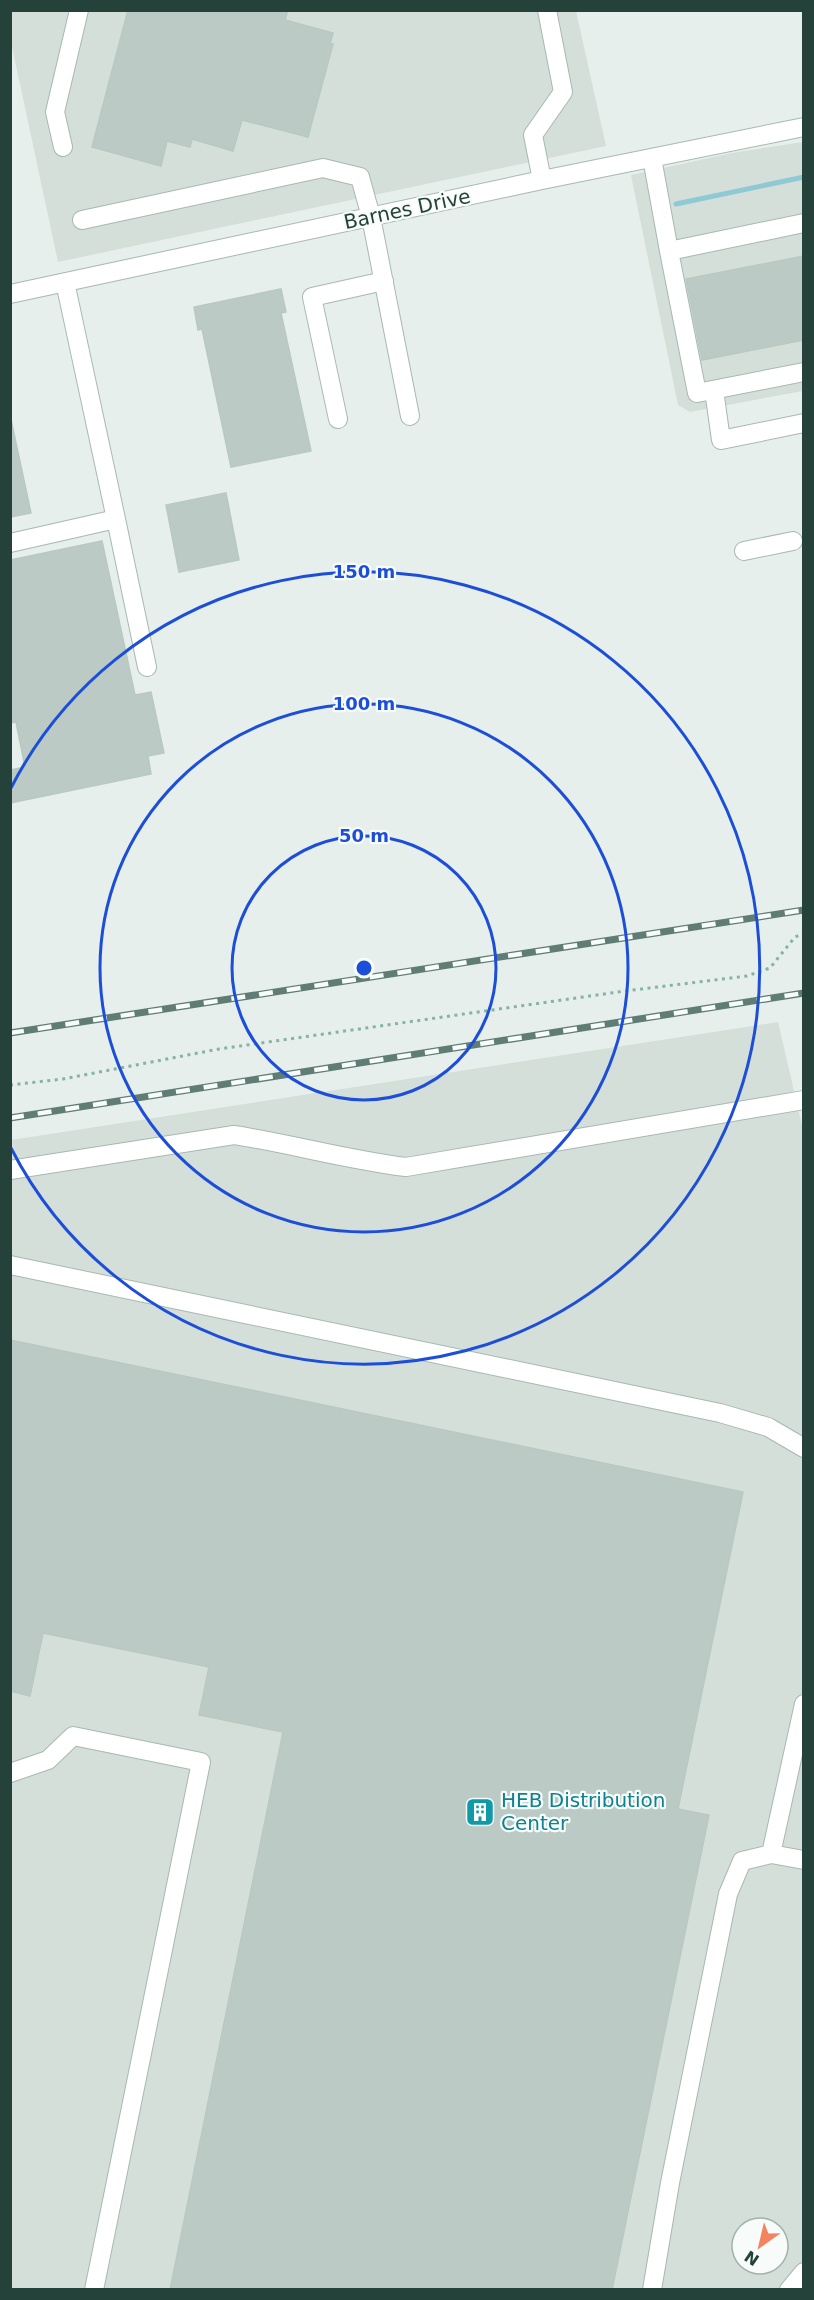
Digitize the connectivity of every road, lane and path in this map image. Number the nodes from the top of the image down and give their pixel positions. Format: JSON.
{"nodes":[{"id":1,"x":80,"y":10,"type":"edge"},
{"id":2,"x":547,"y":10,"type":"edge"},
{"id":3,"x":804,"y":127,"type":"edge"},
{"id":4,"x":63,"y":147,"type":"dead end"},
{"id":5,"x":652,"y":158,"type":"junction"},
{"id":6,"x":542,"y":180,"type":"junction"},
{"id":7,"x":371,"y":217,"type":"junction"},
{"id":8,"x":82,"y":220,"type":"dead end"},
{"id":9,"x":804,"y":223,"type":"edge"},
{"id":10,"x":669,"y":251,"type":"junction"},
{"id":11,"x":384,"y":281,"type":"junction"},
{"id":12,"x":65,"y":282,"type":"junction"},
{"id":13,"x":10,"y":294,"type":"edge"},
{"id":14,"x":804,"y":372,"type":"edge"},
{"id":15,"x":714,"y":390,"type":"junction"},
{"id":16,"x":410,"y":416,"type":"dead end"},
{"id":17,"x":338,"y":419,"type":"dead end"},
{"id":18,"x":804,"y":423,"type":"edge"},
{"id":19,"x":116,"y":519,"type":"junction"},
{"id":20,"x":793,"y":541,"type":"dead end"},
{"id":21,"x":10,"y":543,"type":"edge"},
{"id":22,"x":744,"y":551,"type":"dead end"},
{"id":23,"x":147,"y":667,"type":"dead end"},
{"id":24,"x":804,"y":933,"type":"edge"},
{"id":25,"x":10,"y":1085,"type":"edge"},
{"id":26,"x":804,"y":1100,"type":"edge"},
{"id":27,"x":10,"y":1170,"type":"edge"},
{"id":28,"x":10,"y":1265,"type":"edge"},
{"id":29,"x":804,"y":1448,"type":"edge"},
{"id":30,"x":804,"y":1704,"type":"edge"},
{"id":31,"x":10,"y":1773,"type":"edge"},
{"id":32,"x":771,"y":1854,"type":"junction"},
{"id":33,"x":804,"y":1860,"type":"edge"},
{"id":34,"x":804,"y":2272,"type":"edge"},
{"id":35,"x":94,"y":2289,"type":"edge"},
{"id":36,"x":652,"y":2289,"type":"edge"},
{"id":37,"x":789,"y":2289,"type":"edge"}],
"edges":[{"from":1,"to":4,"type":"street"},
{"from":2,"to":6,"type":"street"},
{"from":3,"to":5,"type":"street","name":"Barnes Drive"},
{"from":5,"to":6,"type":"street","name":"Barnes Drive"},
{"from":5,"to":10,"type":"street"},
{"from":6,"to":7,"type":"street","name":"Barnes Drive"},
{"from":7,"to":8,"type":"street"},
{"from":7,"to":11,"type":"street"},
{"from":7,"to":12,"type":"street","name":"Barnes Drive"},
{"from":9,"to":10,"type":"street"},
{"from":10,"to":15,"type":"street"},
{"from":11,"to":16,"type":"street"},
{"from":11,"to":17,"type":"street"},
{"from":12,"to":13,"type":"street","name":"Barnes Drive"},
{"from":12,"to":19,"type":"street"},
{"from":14,"to":15,"type":"street"},
{"from":15,"to":18,"type":"street"},
{"from":19,"to":21,"type":"street"},
{"from":19,"to":23,"type":"street"},
{"from":20,"to":22,"type":"street"},
{"from":24,"to":25,"type":"path"},
{"from":26,"to":27,"type":"street"},
{"from":28,"to":29,"type":"street"},
{"from":30,"to":32,"type":"street"},
{"from":31,"to":35,"type":"street"},
{"from":32,"to":33,"type":"street"},
{"from":32,"to":36,"type":"street"},
{"from":34,"to":37,"type":"street"}]}
